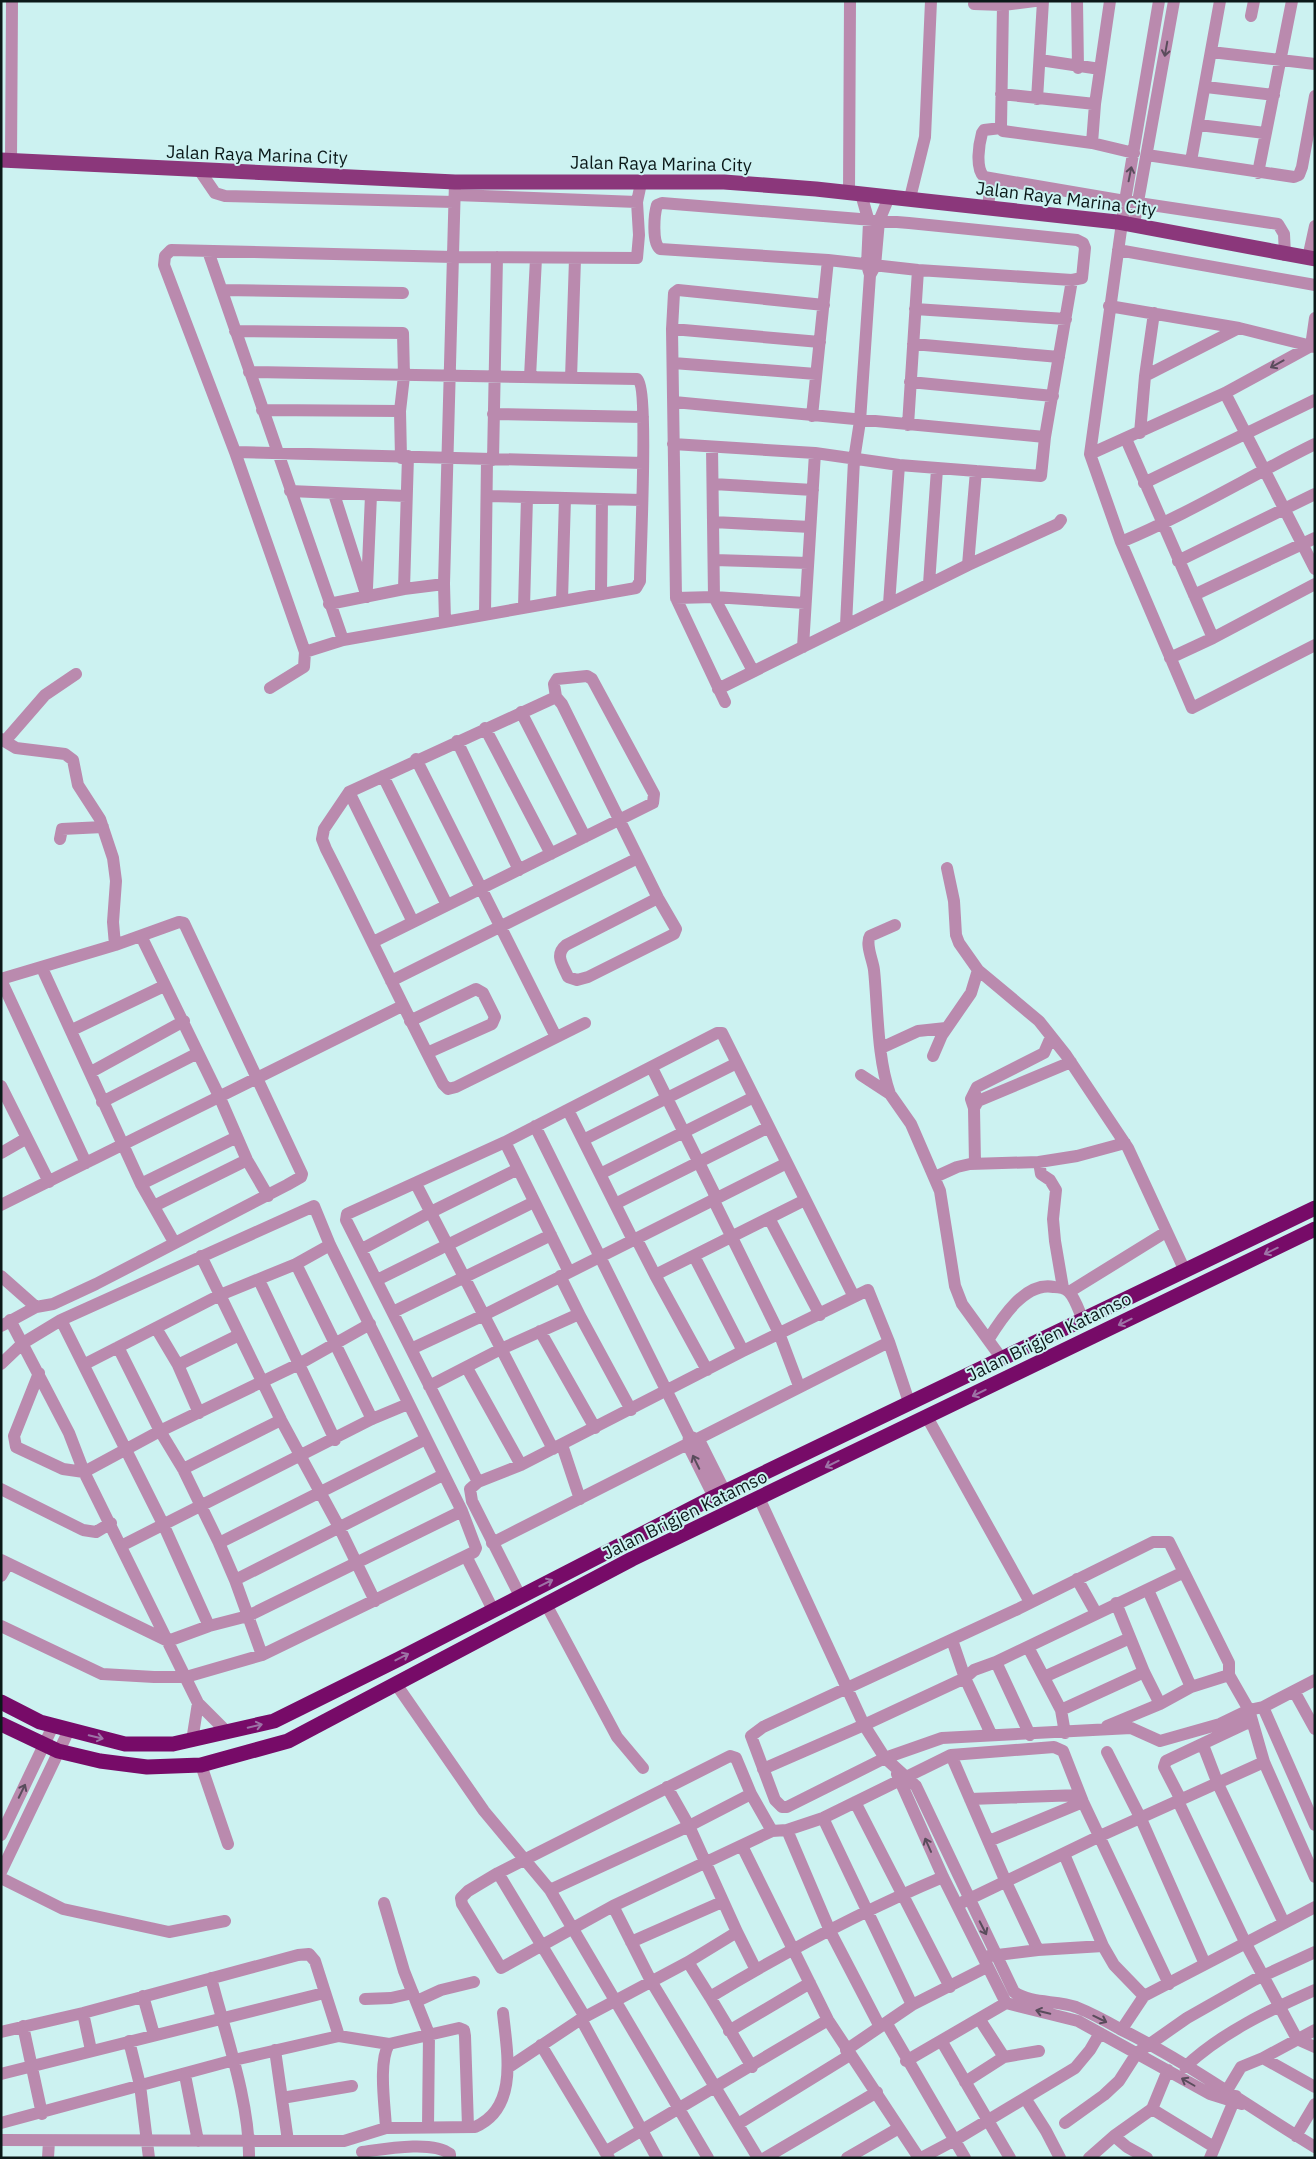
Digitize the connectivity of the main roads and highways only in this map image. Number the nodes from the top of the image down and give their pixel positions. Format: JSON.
{"nodes":[{"id":1,"x":6,"y":161,"type":"edge"},
{"id":2,"x":1311,"y":259,"type":"edge"},
{"id":3,"x":1315,"y":1208,"type":"edge"},
{"id":4,"x":1315,"y":1229,"type":"edge"},
{"id":5,"x":1,"y":1702,"type":"edge"},
{"id":6,"x":1,"y":1724,"type":"edge"}],
"edges":[{"from":1,"to":2,"type":"main road","name":"Jalan Raya Marina City"},
{"from":5,"to":3,"type":"highway","name":"Jalan Brigjen Katamso","one_way":true},
{"from":4,"to":6,"type":"highway","name":"Jalan Brigjen Katamso","one_way":true}]}
